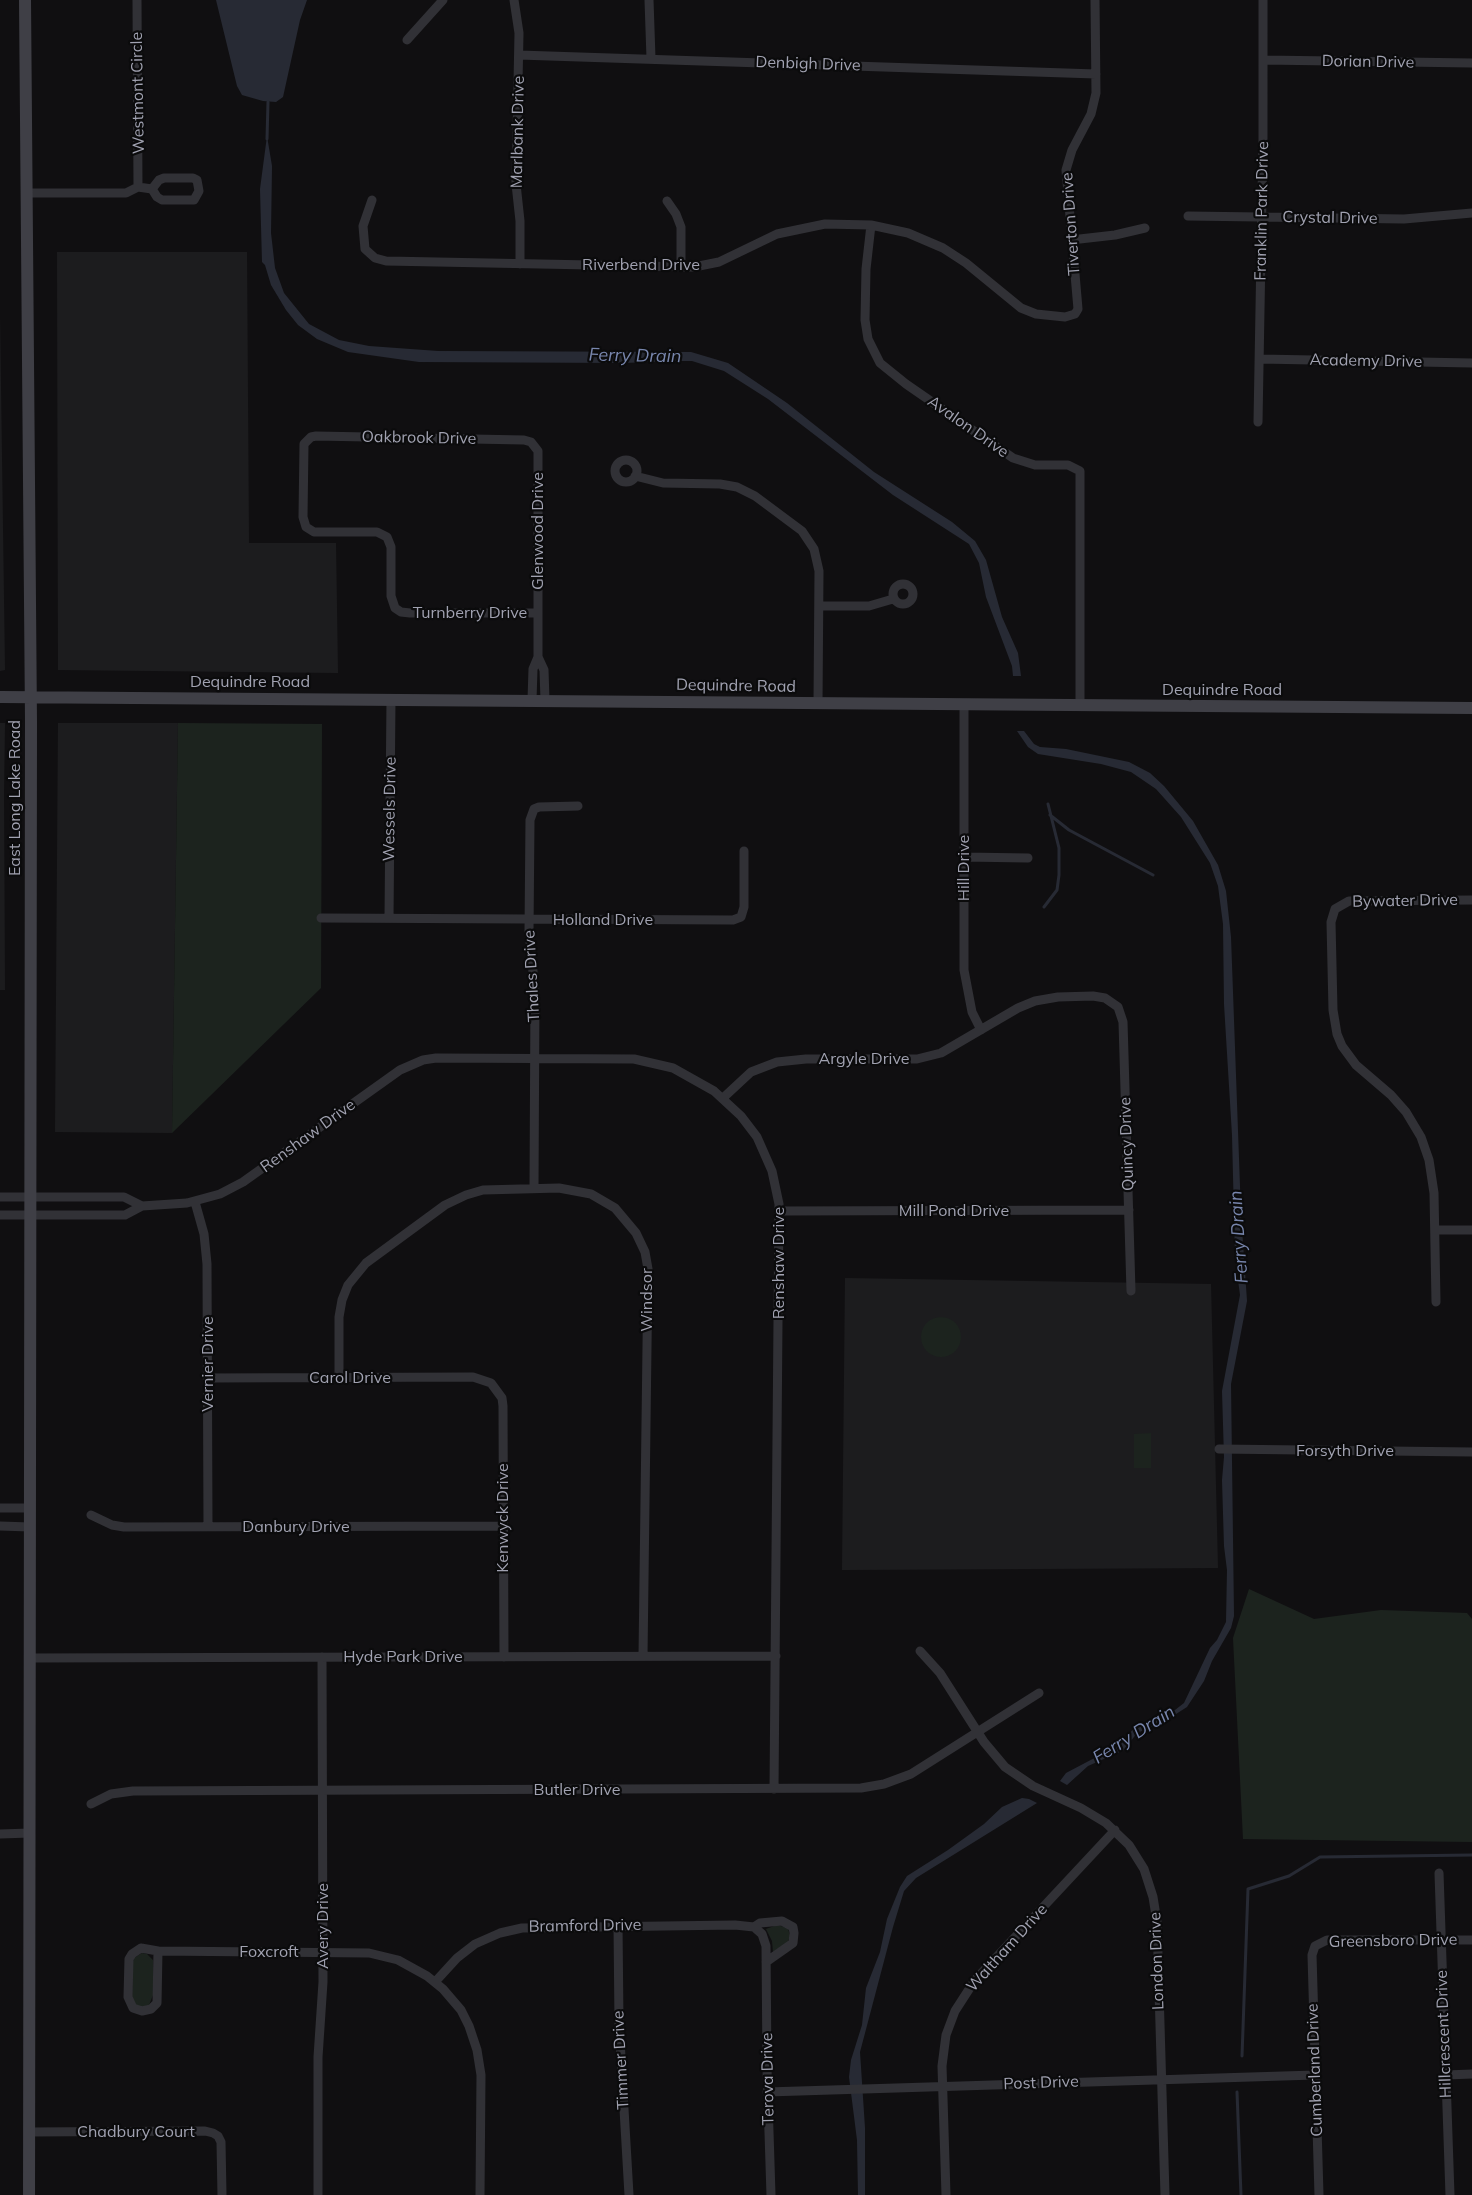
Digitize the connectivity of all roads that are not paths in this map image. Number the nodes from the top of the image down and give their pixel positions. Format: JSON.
{"nodes":[{"id":1,"x":25,"y":0,"type":"edge"},
{"id":2,"x":137,"y":0,"type":"edge"},
{"id":3,"x":442,"y":0,"type":"edge"},
{"id":4,"x":514,"y":0,"type":"edge"},
{"id":5,"x":649,"y":0,"type":"edge"},
{"id":6,"x":1095,"y":0,"type":"edge"},
{"id":7,"x":1263,"y":0,"type":"edge"},
{"id":8,"x":407,"y":40,"type":"dead end"},
{"id":9,"x":519,"y":55,"type":"junction"},
{"id":10,"x":651,"y":58,"type":"junction"},
{"id":11,"x":1264,"y":60,"type":"junction"},
{"id":12,"x":1472,"y":63,"type":"edge"},
{"id":13,"x":1096,"y":74,"type":"junction"},
{"id":14,"x":138,"y":187,"type":"junction"},
{"id":15,"x":153,"y":189,"type":"junction"},
{"id":16,"x":26,"y":194,"type":"junction"},
{"id":17,"x":372,"y":200,"type":"dead end"},
{"id":18,"x":667,"y":201,"type":"dead end"},
{"id":19,"x":1472,"y":213,"type":"edge"},
{"id":20,"x":1188,"y":216,"type":"dead end"},
{"id":21,"x":1262,"y":217,"type":"junction"},
{"id":22,"x":872,"y":225,"type":"junction"},
{"id":23,"x":1145,"y":228,"type":"dead end"},
{"id":24,"x":1071,"y":240,"type":"junction"},
{"id":25,"x":520,"y":264,"type":"junction"},
{"id":26,"x":681,"y":267,"type":"junction"},
{"id":27,"x":1078,"y":309,"type":"joint"},
{"id":28,"x":1260,"y":359,"type":"junction"},
{"id":29,"x":1472,"y":363,"type":"edge"},
{"id":30,"x":1258,"y":422,"type":"dead end"},
{"id":31,"x":307,"y":441,"type":"joint"},
{"id":32,"x":531,"y":442,"type":"joint"},
{"id":33,"x":636,"y":476,"type":"dead end"},
{"id":34,"x":893,"y":599,"type":"dead end"},
{"id":35,"x":819,"y":606,"type":"junction"},
{"id":36,"x":538,"y":613,"type":"junction"},
{"id":37,"x":0,"y":697,"type":"edge"},
{"id":38,"x":31,"y":697,"type":"junction"},
{"id":39,"x":391,"y":699,"type":"junction"},
{"id":40,"x":538,"y":700,"type":"junction"},
{"id":41,"x":818,"y":703,"type":"junction"},
{"id":42,"x":964,"y":704,"type":"junction"},
{"id":43,"x":1080,"y":705,"type":"junction"},
{"id":44,"x":1472,"y":708,"type":"edge"},
{"id":45,"x":578,"y":806,"type":"dead end"},
{"id":46,"x":744,"y":851,"type":"dead end"},
{"id":47,"x":964,"y":857,"type":"junction"},
{"id":48,"x":1028,"y":858,"type":"dead end"},
{"id":49,"x":1472,"y":900,"type":"edge"},
{"id":50,"x":321,"y":918,"type":"dead end"},
{"id":51,"x":389,"y":918,"type":"junction"},
{"id":52,"x":529,"y":920,"type":"junction"},
{"id":53,"x":1110,"y":1000,"type":"joint"},
{"id":54,"x":981,"y":1030,"type":"junction"},
{"id":55,"x":535,"y":1057,"type":"junction"},
{"id":56,"x":723,"y":1098,"type":"junction"},
{"id":57,"x":534,"y":1188,"type":"junction"},
{"id":58,"x":0,"y":1197,"type":"edge"},
{"id":59,"x":30,"y":1197,"type":"junction"},
{"id":60,"x":195,"y":1202,"type":"junction"},
{"id":61,"x":142,"y":1206,"type":"junction"},
{"id":62,"x":1129,"y":1210,"type":"junction"},
{"id":63,"x":780,"y":1211,"type":"junction"},
{"id":64,"x":0,"y":1215,"type":"edge"},
{"id":65,"x":31,"y":1215,"type":"junction"},
{"id":66,"x":1434,"y":1230,"type":"junction"},
{"id":67,"x":1472,"y":1230,"type":"edge"},
{"id":68,"x":1131,"y":1291,"type":"dead end"},
{"id":69,"x":1436,"y":1302,"type":"dead end"},
{"id":70,"x":207,"y":1378,"type":"junction"},
{"id":71,"x":339,"y":1378,"type":"junction"},
{"id":72,"x":491,"y":1383,"type":"joint"},
{"id":73,"x":1220,"y":1449,"type":"dead end"},
{"id":74,"x":1472,"y":1452,"type":"edge"},
{"id":75,"x":0,"y":1508,"type":"edge"},
{"id":76,"x":30,"y":1508,"type":"junction"},
{"id":77,"x":91,"y":1515,"type":"dead end"},
{"id":78,"x":0,"y":1526,"type":"edge"},
{"id":79,"x":503,"y":1526,"type":"junction"},
{"id":80,"x":30,"y":1527,"type":"junction"},
{"id":81,"x":208,"y":1527,"type":"junction"},
{"id":82,"x":920,"y":1651,"type":"dead end"},
{"id":83,"x":643,"y":1656,"type":"junction"},
{"id":84,"x":776,"y":1656,"type":"junction"},
{"id":85,"x":322,"y":1657,"type":"junction"},
{"id":86,"x":504,"y":1657,"type":"junction"},
{"id":87,"x":30,"y":1658,"type":"junction"},
{"id":88,"x":1039,"y":1693,"type":"dead end"},
{"id":89,"x":978,"y":1732,"type":"junction"},
{"id":90,"x":774,"y":1789,"type":"junction"},
{"id":91,"x":322,"y":1791,"type":"junction"},
{"id":92,"x":91,"y":1804,"type":"dead end"},
{"id":93,"x":1115,"y":1830,"type":"junction"},
{"id":94,"x":30,"y":1833,"type":"junction"},
{"id":95,"x":0,"y":1834,"type":"edge"},
{"id":96,"x":1439,"y":1873,"type":"dead end"},
{"id":97,"x":618,"y":1925,"type":"junction"},
{"id":98,"x":754,"y":1927,"type":"junction"},
{"id":99,"x":1441,"y":1940,"type":"junction"},
{"id":100,"x":1472,"y":1940,"type":"edge"},
{"id":101,"x":1315,"y":1946,"type":"joint"},
{"id":102,"x":158,"y":1951,"type":"junction"},
{"id":103,"x":323,"y":1952,"type":"junction"},
{"id":104,"x":766,"y":1962,"type":"junction"},
{"id":105,"x":435,"y":1982,"type":"junction"},
{"id":106,"x":1472,"y":2074,"type":"edge"},
{"id":107,"x":1446,"y":2075,"type":"junction"},
{"id":108,"x":1315,"y":2076,"type":"junction"},
{"id":109,"x":1161,"y":2080,"type":"junction"},
{"id":110,"x":943,"y":2086,"type":"junction"},
{"id":111,"x":767,"y":2092,"type":"junction"},
{"id":112,"x":29,"y":2132,"type":"junction"},
{"id":113,"x":29,"y":2195,"type":"edge"},
{"id":114,"x":222,"y":2195,"type":"edge"},
{"id":115,"x":318,"y":2195,"type":"edge"},
{"id":116,"x":480,"y":2195,"type":"edge"},
{"id":117,"x":629,"y":2195,"type":"edge"},
{"id":118,"x":771,"y":2195,"type":"edge"},
{"id":119,"x":946,"y":2195,"type":"edge"},
{"id":120,"x":1165,"y":2195,"type":"edge"},
{"id":121,"x":1319,"y":2195,"type":"edge"},
{"id":122,"x":1450,"y":2195,"type":"edge"}],
"edges":[{"from":1,"to":16,"type":"main road","name":"East Long Lake Road"},
{"from":2,"to":14,"type":"street","name":"Westmont Circle"},
{"from":3,"to":8,"type":"street"},
{"from":4,"to":9,"type":"street","name":"Marlbank Drive"},
{"from":5,"to":10,"type":"street"},
{"from":6,"to":13,"type":"street","name":"Tiverton Drive"},
{"from":7,"to":11,"type":"street","name":"Franklin Park Drive"},
{"from":9,"to":10,"type":"street","name":"Denbigh Drive"},
{"from":9,"to":25,"type":"street","name":"Marlbank Drive"},
{"from":10,"to":13,"type":"street","name":"Denbigh Drive"},
{"from":11,"to":12,"type":"street","name":"Dorian Drive"},
{"from":11,"to":21,"type":"street","name":"Franklin Park Drive"},
{"from":13,"to":24,"type":"street","name":"Tiverton Drive"},
{"from":14,"to":15,"type":"street"},
{"from":14,"to":16,"type":"street"},
{"from":15,"to":15,"type":"street"},
{"from":16,"to":38,"type":"main road","name":"East Long Lake Road"},
{"from":17,"to":25,"type":"street","name":"Riverbend Drive"},
{"from":18,"to":26,"type":"street"},
{"from":19,"to":21,"type":"street","name":"Crystal Drive"},
{"from":20,"to":21,"type":"street","name":"Crystal Drive"},
{"from":21,"to":28,"type":"street","name":"Franklin Park Drive"},
{"from":22,"to":26,"type":"street","name":"Riverbend Drive"},
{"from":22,"to":27,"type":"street","name":"Riverbend Drive"},
{"from":22,"to":43,"type":"street","name":"Avalon Drive"},
{"from":23,"to":24,"type":"street"},
{"from":24,"to":27,"type":"street","name":"Tiverton Drive"},
{"from":25,"to":26,"type":"street","name":"Riverbend Drive"},
{"from":28,"to":29,"type":"street","name":"Academy Drive"},
{"from":28,"to":30,"type":"street","name":"Franklin Park Drive"},
{"from":31,"to":32,"type":"street","name":"Oakbrook Drive"},
{"from":31,"to":36,"type":"street","name":"Turnberry Drive"},
{"from":32,"to":36,"type":"street","name":"Glenwood Drive"},
{"from":33,"to":35,"type":"street"},
{"from":34,"to":35,"type":"street"},
{"from":35,"to":41,"type":"street"},
{"from":36,"to":40,"type":"street","name":"Glenwood Drive"},
{"from":37,"to":38,"type":"main road","name":"Dequindre Road"},
{"from":38,"to":39,"type":"main road","name":"Dequindre Road"},
{"from":38,"to":59,"type":"main road","name":"East Long Lake Road"},
{"from":39,"to":40,"type":"main road","name":"Dequindre Road"},
{"from":39,"to":51,"type":"street","name":"Wessels Drive"},
{"from":40,"to":41,"type":"main road","name":"Dequindre Road"},
{"from":41,"to":42,"type":"main road","name":"Dequindre Road"},
{"from":42,"to":43,"type":"main road","name":"Dequindre Road"},
{"from":42,"to":47,"type":"street","name":"Hill Drive"},
{"from":43,"to":44,"type":"main road","name":"Dequindre Road"},
{"from":45,"to":52,"type":"street","name":"Thales Drive"},
{"from":46,"to":52,"type":"street","name":"Holland Drive"},
{"from":47,"to":48,"type":"street"},
{"from":47,"to":54,"type":"street","name":"Hill Drive"},
{"from":49,"to":66,"type":"street","name":"Bywater Drive"},
{"from":50,"to":51,"type":"street","name":"Holland Drive"},
{"from":51,"to":52,"type":"street","name":"Holland Drive"},
{"from":52,"to":55,"type":"street","name":"Thales Drive"},
{"from":53,"to":54,"type":"street","name":"Argyle Drive"},
{"from":53,"to":62,"type":"street","name":"Quincy Drive"},
{"from":54,"to":56,"type":"street","name":"Argyle Drive"},
{"from":55,"to":56,"type":"street","name":"Renshaw Drive"},
{"from":55,"to":57,"type":"street","name":"Thales Drive"},
{"from":55,"to":60,"type":"street","name":"Renshaw Drive"},
{"from":56,"to":63,"type":"street","name":"Renshaw Drive"},
{"from":57,"to":71,"type":"street","name":"Windsor"},
{"from":57,"to":83,"type":"street","name":"Windsor"},
{"from":58,"to":59,"type":"street","name":"Renshaw Drive"},
{"from":59,"to":61,"type":"street","name":"Renshaw Drive"},
{"from":59,"to":65,"type":"main road","name":"East Long Lake Road"},
{"from":60,"to":61,"type":"street","name":"Renshaw Drive"},
{"from":60,"to":70,"type":"street","name":"Vernier Drive"},
{"from":61,"to":65,"type":"street","name":"Renshaw Drive"},
{"from":62,"to":63,"type":"street","name":"Mill Pond Drive"},
{"from":62,"to":68,"type":"street","name":"Quincy Drive"},
{"from":63,"to":84,"type":"street","name":"Renshaw Drive"},
{"from":64,"to":65,"type":"street","name":"Renshaw Drive"},
{"from":65,"to":76,"type":"main road","name":"East Long Lake Road"},
{"from":66,"to":67,"type":"street"},
{"from":66,"to":69,"type":"street","name":"Bywater Drive"},
{"from":70,"to":71,"type":"street","name":"Carol Drive"},
{"from":70,"to":81,"type":"street","name":"Vernier Drive"},
{"from":71,"to":72,"type":"street","name":"Carol Drive"},
{"from":72,"to":79,"type":"street","name":"Kenwyck Drive"},
{"from":73,"to":74,"type":"street","name":"Forsyth Drive"},
{"from":75,"to":76,"type":"street"},
{"from":76,"to":80,"type":"main road","name":"East Long Lake Road"},
{"from":77,"to":81,"type":"street","name":"Danbury Drive"},
{"from":78,"to":80,"type":"street"},
{"from":79,"to":81,"type":"street","name":"Danbury Drive"},
{"from":79,"to":86,"type":"street","name":"Kenwyck Drive"},
{"from":80,"to":87,"type":"main road","name":"East Long Lake Road"},
{"from":82,"to":89,"type":"street","name":"London Drive"},
{"from":83,"to":84,"type":"street","name":"Hyde Park Drive"},
{"from":83,"to":86,"type":"street","name":"Hyde Park Drive"},
{"from":84,"to":90,"type":"street","name":"Renshaw Drive"},
{"from":85,"to":86,"type":"street","name":"Hyde Park Drive"},
{"from":85,"to":87,"type":"street","name":"Hyde Park Drive"},
{"from":85,"to":91,"type":"street","name":"Avery Drive"},
{"from":87,"to":94,"type":"main road","name":"East Long Lake Road"},
{"from":88,"to":89,"type":"street","name":"Butler Drive"},
{"from":89,"to":90,"type":"street","name":"Butler Drive"},
{"from":89,"to":93,"type":"street","name":"London Drive"},
{"from":90,"to":91,"type":"street","name":"Butler Drive"},
{"from":91,"to":92,"type":"street","name":"Butler Drive"},
{"from":91,"to":103,"type":"street","name":"Avery Drive"},
{"from":93,"to":109,"type":"street","name":"London Drive"},
{"from":93,"to":110,"type":"street","name":"Waltham Drive"},
{"from":94,"to":95,"type":"street"},
{"from":94,"to":112,"type":"main road","name":"East Long Lake Road"},
{"from":96,"to":99,"type":"street","name":"Hillcrescent Drive"},
{"from":97,"to":98,"type":"street","name":"Bramford Drive"},
{"from":97,"to":105,"type":"street","name":"Bramford Drive"},
{"from":97,"to":117,"type":"street","name":"Timmer Drive"},
{"from":98,"to":104,"type":"street","name":"Terova Drive"},
{"from":98,"to":104,"type":"street","name":"Bramford Drive"},
{"from":99,"to":100,"type":"street","name":"Greensboro Drive"},
{"from":99,"to":101,"type":"street","name":"Greensboro Drive"},
{"from":99,"to":107,"type":"street","name":"Hillcrescent Drive"},
{"from":101,"to":108,"type":"street","name":"Cumberland Drive"},
{"from":102,"to":102,"type":"street","name":"Foxcroft"},
{"from":102,"to":103,"type":"street","name":"Foxcroft"},
{"from":103,"to":105,"type":"street","name":"Foxcroft"},
{"from":103,"to":115,"type":"street","name":"Avery Drive"},
{"from":104,"to":111,"type":"street","name":"Terova Drive"},
{"from":105,"to":116,"type":"street","name":"Foxcroft"},
{"from":106,"to":107,"type":"street"},
{"from":107,"to":122,"type":"street","name":"Hillcrescent Drive"},
{"from":108,"to":109,"type":"street","name":"Post Drive"},
{"from":108,"to":121,"type":"street","name":"Cumberland Drive"},
{"from":109,"to":110,"type":"street","name":"Post Drive"},
{"from":109,"to":120,"type":"street","name":"London Drive"},
{"from":110,"to":111,"type":"street","name":"Post Drive"},
{"from":110,"to":119,"type":"street","name":"Waltham Drive"},
{"from":111,"to":118,"type":"street","name":"Terova Drive"},
{"from":112,"to":113,"type":"main road","name":"East Long Lake Road"},
{"from":112,"to":114,"type":"street","name":"Chadbury Court"}]}
